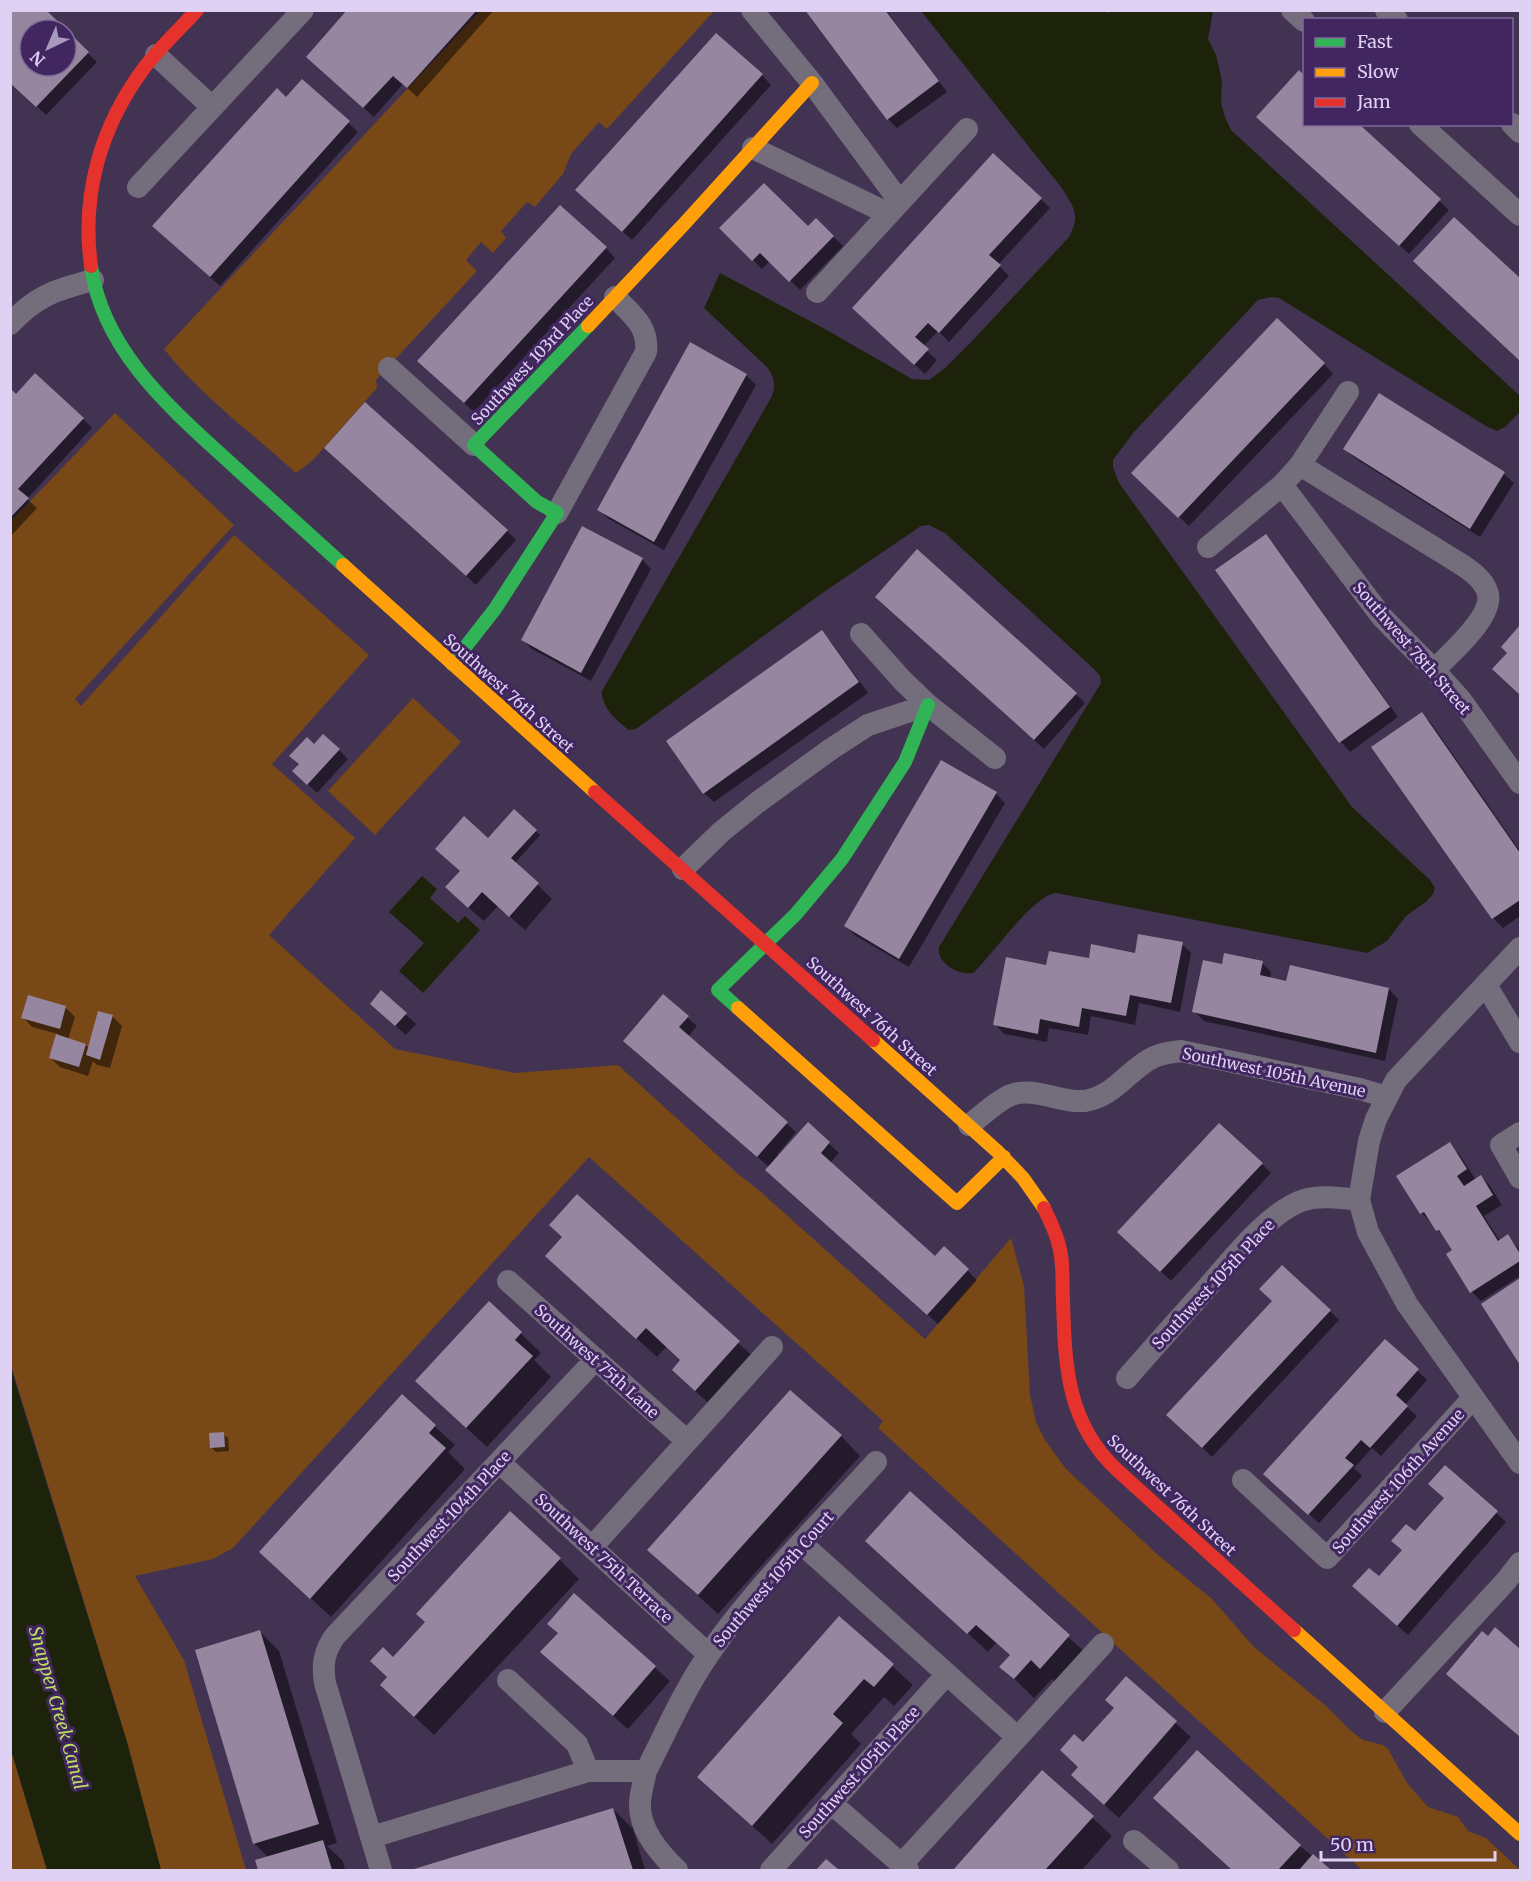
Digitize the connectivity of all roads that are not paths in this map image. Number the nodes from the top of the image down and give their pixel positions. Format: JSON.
{"nodes":[{"id":1,"x":197,"y":10,"type":"edge"},
{"id":2,"x":303,"y":10,"type":"edge"},
{"id":3,"x":752,"y":10,"type":"edge"},
{"id":4,"x":156,"y":55,"type":"junction"},
{"id":5,"x":812,"y":83,"type":"junction"},
{"id":6,"x":212,"y":107,"type":"junction"},
{"id":7,"x":1422,"y":126,"type":"edge"},
{"id":8,"x":967,"y":129,"type":"dead end"},
{"id":9,"x":753,"y":148,"type":"junction"},
{"id":10,"x":138,"y":187,"type":"dead end"},
{"id":11,"x":895,"y":208,"type":"junction"},
{"id":12,"x":1521,"y":215,"type":"edge"},
{"id":13,"x":93,"y":280,"type":"junction"},
{"id":14,"x":817,"y":292,"type":"dead end"},
{"id":15,"x":615,"y":297,"type":"junction"},
{"id":16,"x":10,"y":324,"type":"edge"},
{"id":17,"x":389,"y":368,"type":"dead end"},
{"id":18,"x":1348,"y":392,"type":"dead end"},
{"id":19,"x":474,"y":445,"type":"junction"},
{"id":20,"x":1300,"y":465,"type":"junction"},
{"id":21,"x":1282,"y":484,"type":"junction"},
{"id":22,"x":557,"y":513,"type":"junction"},
{"id":23,"x":1208,"y":547,"type":"dead end"},
{"id":24,"x":861,"y":634,"type":"dead end"},
{"id":25,"x":452,"y":664,"type":"junction"},
{"id":26,"x":1434,"y":670,"type":"junction"},
{"id":27,"x":928,"y":705,"type":"junction"},
{"id":28,"x":995,"y":758,"type":"dead end"},
{"id":29,"x":1519,"y":776,"type":"edge"},
{"id":30,"x":683,"y":869,"type":"junction"},
{"id":31,"x":766,"y":943,"type":"junction"},
{"id":32,"x":1521,"y":948,"type":"edge"},
{"id":33,"x":1486,"y":985,"type":"junction"},
{"id":34,"x":1521,"y":1042,"type":"edge"},
{"id":35,"x":1387,"y":1097,"type":"junction"},
{"id":36,"x":969,"y":1125,"type":"junction"},
{"id":37,"x":1521,"y":1133,"type":"edge"},
{"id":38,"x":1004,"y":1157,"type":"junction"},
{"id":39,"x":1521,"y":1178,"type":"edge"},
{"id":40,"x":1359,"y":1200,"type":"junction"},
{"id":41,"x":508,"y":1281,"type":"dead end"},
{"id":42,"x":772,"y":1347,"type":"dead end"},
{"id":43,"x":596,"y":1359,"type":"junction"},
{"id":44,"x":1127,"y":1378,"type":"dead end"},
{"id":45,"x":1473,"y":1398,"type":"junction"},
{"id":46,"x":687,"y":1441,"type":"junction"},
{"id":47,"x":499,"y":1462,"type":"junction"},
{"id":48,"x":876,"y":1462,"type":"dead end"},
{"id":49,"x":1521,"y":1463,"type":"edge"},
{"id":50,"x":1243,"y":1480,"type":"dead end"},
{"id":51,"x":802,"y":1544,"type":"junction"},
{"id":52,"x":592,"y":1547,"type":"junction"},
{"id":53,"x":1521,"y":1563,"type":"edge"},
{"id":54,"x":1513,"y":1588,"type":"edge"},
{"id":55,"x":1103,"y":1644,"type":"dead end"},
{"id":56,"x":708,"y":1654,"type":"junction"},
{"id":57,"x":947,"y":1674,"type":"junction"},
{"id":58,"x":508,"y":1680,"type":"dead end"},
{"id":59,"x":1386,"y":1712,"type":"junction"},
{"id":60,"x":1017,"y":1737,"type":"junction"},
{"id":61,"x":588,"y":1771,"type":"junction"},
{"id":62,"x":646,"y":1771,"type":"junction"},
{"id":63,"x":831,"y":1803,"type":"junction"},
{"id":64,"x":1521,"y":1834,"type":"edge"},
{"id":65,"x":372,"y":1837,"type":"junction"},
{"id":66,"x":1134,"y":1841,"type":"dead end"},
{"id":67,"x":905,"y":1867,"type":"edge"},
{"id":68,"x":381,"y":1870,"type":"edge"},
{"id":69,"x":677,"y":1870,"type":"edge"},
{"id":70,"x":771,"y":1870,"type":"edge"},
{"id":71,"x":1168,"y":1870,"type":"edge"}],
"edges":[{"from":1,"to":4,"type":"street","name":"Southwest 76th Street"},
{"from":2,"to":6,"type":"street"},
{"from":3,"to":5,"type":"street"},
{"from":4,"to":6,"type":"street"},
{"from":4,"to":13,"type":"street","name":"Southwest 76th Street"},
{"from":5,"to":9,"type":"street","name":"Southwest 103rd Place"},
{"from":5,"to":11,"type":"street"},
{"from":6,"to":10,"type":"street"},
{"from":7,"to":12,"type":"street"},
{"from":8,"to":11,"type":"street"},
{"from":9,"to":11,"type":"street"},
{"from":9,"to":15,"type":"street","name":"Southwest 103rd Place"},
{"from":11,"to":14,"type":"street"},
{"from":13,"to":16,"type":"street"},
{"from":13,"to":25,"type":"street","name":"Southwest 76th Street"},
{"from":15,"to":19,"type":"street","name":"Southwest 103rd Place"},
{"from":15,"to":22,"type":"street"},
{"from":17,"to":19,"type":"street"},
{"from":18,"to":20,"type":"street"},
{"from":19,"to":22,"type":"street","name":"Southwest 103rd Place"},
{"from":20,"to":21,"type":"street"},
{"from":20,"to":26,"type":"street"},
{"from":21,"to":23,"type":"street"},
{"from":21,"to":26,"type":"street","name":"Southwest 78th Street"},
{"from":22,"to":25,"type":"street"},
{"from":24,"to":27,"type":"street"},
{"from":25,"to":30,"type":"street","name":"Southwest 76th Street"},
{"from":26,"to":29,"type":"street","name":"Southwest 78th Street"},
{"from":27,"to":28,"type":"street"},
{"from":27,"to":30,"type":"street"},
{"from":27,"to":31,"type":"street"},
{"from":30,"to":31,"type":"street","name":"Southwest 76th Street"},
{"from":31,"to":36,"type":"street","name":"Southwest 76th Street"},
{"from":31,"to":38,"type":"street"},
{"from":32,"to":33,"type":"street"},
{"from":33,"to":34,"type":"street"},
{"from":33,"to":35,"type":"street"},
{"from":35,"to":36,"type":"street","name":"Southwest 105th Avenue"},
{"from":35,"to":40,"type":"street"},
{"from":36,"to":38,"type":"street","name":"Southwest 76th Street"},
{"from":37,"to":39,"type":"street"},
{"from":38,"to":59,"type":"street","name":"Southwest 76th Street"},
{"from":40,"to":44,"type":"street","name":"Southwest 105th Place"},
{"from":40,"to":45,"type":"street"},
{"from":41,"to":43,"type":"street","name":"Southwest 75th Lane"},
{"from":42,"to":46,"type":"street"},
{"from":43,"to":46,"type":"street","name":"Southwest 75th Lane"},
{"from":43,"to":47,"type":"street","name":"Southwest 104th Place"},
{"from":45,"to":49,"type":"street"},
{"from":45,"to":50,"type":"street","name":"Southwest 106th Avenue"},
{"from":46,"to":52,"type":"street"},
{"from":47,"to":52,"type":"street","name":"Southwest 75th Terrace"},
{"from":47,"to":65,"type":"street","name":"Southwest 104th Place"},
{"from":48,"to":51,"type":"street","name":"Southwest 105th Court"},
{"from":51,"to":56,"type":"street","name":"Southwest 105th Court"},
{"from":51,"to":57,"type":"street"},
{"from":52,"to":56,"type":"street","name":"Southwest 75th Terrace"},
{"from":53,"to":54,"type":"street"},
{"from":54,"to":59,"type":"street"},
{"from":55,"to":60,"type":"street"},
{"from":56,"to":62,"type":"street","name":"Southwest 105th Court"},
{"from":57,"to":60,"type":"street"},
{"from":57,"to":63,"type":"street","name":"Southwest 105th Place"},
{"from":58,"to":61,"type":"street"},
{"from":59,"to":64,"type":"street","name":"Southwest 76th Street"},
{"from":60,"to":67,"type":"street"},
{"from":61,"to":62,"type":"street"},
{"from":61,"to":65,"type":"street"},
{"from":62,"to":69,"type":"street","name":"Southwest 105th Court"},
{"from":63,"to":67,"type":"street"},
{"from":63,"to":70,"type":"street","name":"Southwest 105th Place"},
{"from":65,"to":68,"type":"street","name":"Southwest 104th Place"},
{"from":66,"to":71,"type":"street"}]}
